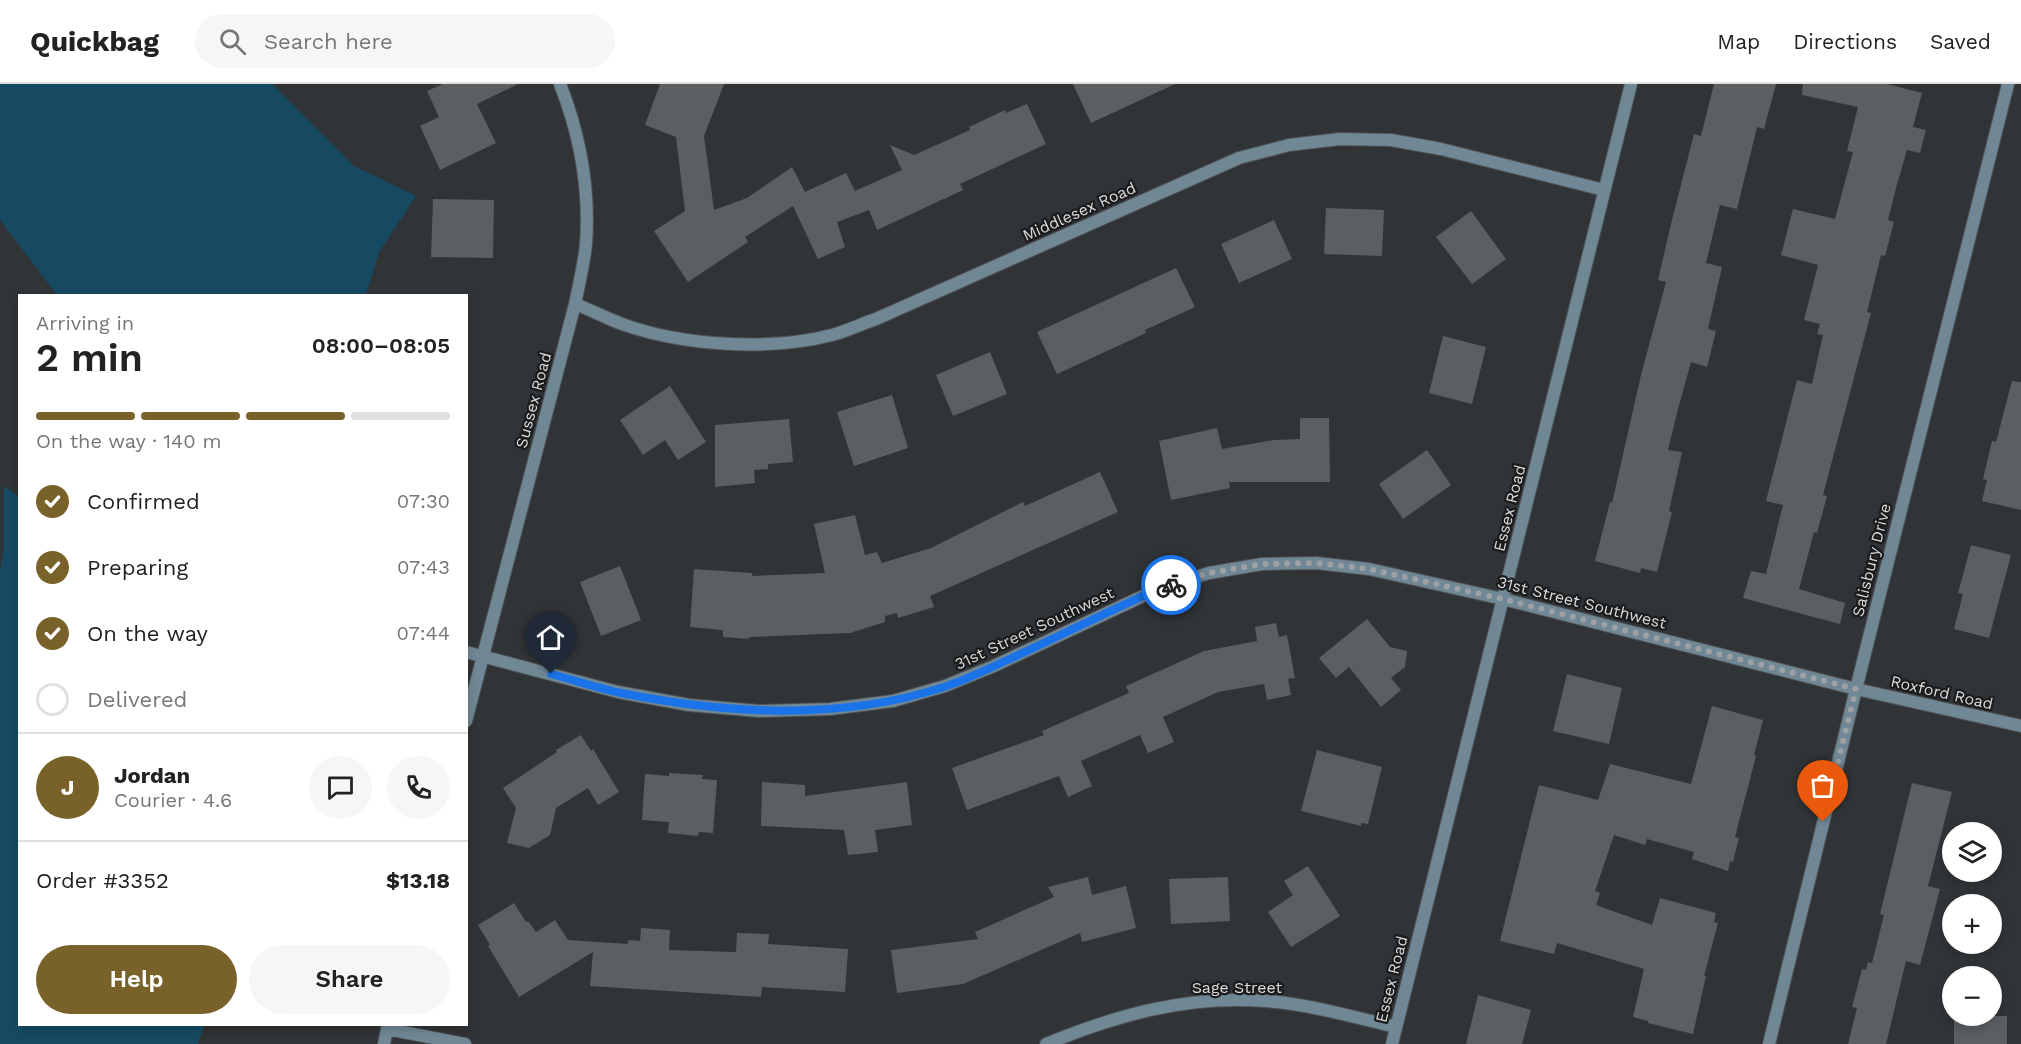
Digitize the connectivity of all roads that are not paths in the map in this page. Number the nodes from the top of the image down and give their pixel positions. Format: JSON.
{"nodes":[{"id":1,"x":561,"y":84,"type":"edge"},
{"id":2,"x":1631,"y":84,"type":"edge"},
{"id":3,"x":2008,"y":84,"type":"edge"},
{"id":4,"x":1604,"y":190,"type":"junction"},
{"id":5,"x":575,"y":304,"type":"junction"},
{"id":6,"x":1503,"y":599,"type":"junction"},
{"id":7,"x":468,"y":652,"type":"edge"},
{"id":8,"x":483,"y":656,"type":"junction"},
{"id":9,"x":1856,"y":689,"type":"junction"},
{"id":10,"x":468,"y":713,"type":"edge"},
{"id":11,"x":2021,"y":726,"type":"edge"},
{"id":12,"x":388,"y":1027,"type":"edge"},
{"id":13,"x":1396,"y":1027,"type":"junction"},
{"id":14,"x":384,"y":1044,"type":"edge"},
{"id":15,"x":465,"y":1044,"type":"edge"},
{"id":16,"x":1046,"y":1044,"type":"edge"},
{"id":17,"x":1392,"y":1044,"type":"edge"},
{"id":18,"x":1769,"y":1044,"type":"edge"}],
"edges":[{"from":1,"to":5,"type":"street","name":"Sussex Road"},
{"from":2,"to":4,"type":"street","name":"Essex Road"},
{"from":3,"to":9,"type":"street","name":"Salisbury Drive"},
{"from":4,"to":5,"type":"street","name":"Middlesex Road"},
{"from":4,"to":6,"type":"street","name":"Essex Road"},
{"from":5,"to":8,"type":"street","name":"Sussex Road"},
{"from":6,"to":8,"type":"street","name":"31st Street Southwest"},
{"from":6,"to":9,"type":"street","name":"31st Street Southwest"},
{"from":6,"to":13,"type":"street","name":"Essex Road"},
{"from":7,"to":8,"type":"street","name":"31st Street Southwest"},
{"from":8,"to":10,"type":"street","name":"Sussex Road"},
{"from":9,"to":11,"type":"street","name":"Roxford Road"},
{"from":9,"to":18,"type":"street","name":"Salisbury Drive"},
{"from":12,"to":14,"type":"street"},
{"from":12,"to":15,"type":"street"},
{"from":13,"to":16,"type":"street","name":"Sage Street"},
{"from":13,"to":17,"type":"street","name":"Essex Road"}]}
